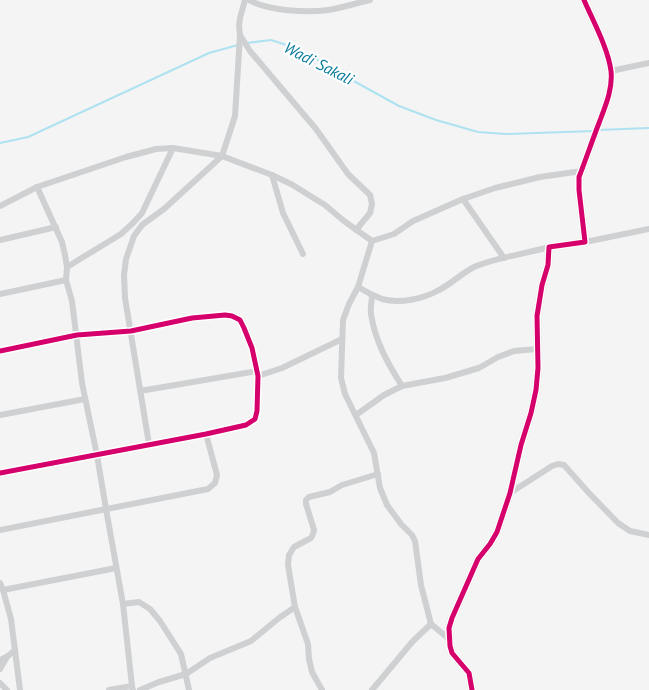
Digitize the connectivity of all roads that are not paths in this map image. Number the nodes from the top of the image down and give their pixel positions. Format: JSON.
{"nodes":[{"id":1,"x":245,"y":0,"type":"edge"},
{"id":2,"x":249,"y":0,"type":"edge"},
{"id":3,"x":370,"y":0,"type":"edge"},
{"id":4,"x":584,"y":0,"type":"edge"},
{"id":5,"x":240,"y":35,"type":"junction"},
{"id":6,"x":649,"y":63,"type":"edge"},
{"id":7,"x":611,"y":71,"type":"junction"},
{"id":8,"x":173,"y":148,"type":"junction"},
{"id":9,"x":222,"y":156,"type":"junction"},
{"id":10,"x":582,"y":171,"type":"junction"},
{"id":11,"x":272,"y":175,"type":"junction"},
{"id":12,"x":37,"y":187,"type":"junction"},
{"id":13,"x":463,"y":199,"type":"junction"},
{"id":14,"x":0,"y":206,"type":"edge"},
{"id":15,"x":133,"y":223,"type":"junction"},
{"id":16,"x":142,"y":225,"type":"junction"},
{"id":17,"x":56,"y":227,"type":"junction"},
{"id":18,"x":649,"y":229,"type":"edge"},
{"id":19,"x":356,"y":230,"type":"junction"},
{"id":20,"x":0,"y":240,"type":"edge"},
{"id":21,"x":372,"y":241,"type":"junction"},
{"id":22,"x":585,"y":242,"type":"junction"},
{"id":23,"x":549,"y":247,"type":"junction"},
{"id":24,"x":303,"y":254,"type":"dead end"},
{"id":25,"x":504,"y":258,"type":"junction"},
{"id":26,"x":67,"y":267,"type":"junction"},
{"id":27,"x":66,"y":280,"type":"junction"},
{"id":28,"x":358,"y":288,"type":"junction"},
{"id":29,"x":0,"y":294,"type":"edge"},
{"id":30,"x":372,"y":295,"type":"junction"},
{"id":31,"x":131,"y":331,"type":"junction"},
{"id":32,"x":77,"y":335,"type":"junction"},
{"id":33,"x":342,"y":339,"type":"junction"},
{"id":34,"x":538,"y":349,"type":"junction"},
{"id":35,"x":0,"y":351,"type":"edge"},
{"id":36,"x":257,"y":374,"type":"junction"},
{"id":37,"x":402,"y":386,"type":"junction"},
{"id":38,"x":140,"y":391,"type":"junction"},
{"id":39,"x":85,"y":399,"type":"junction"},
{"id":40,"x":0,"y":415,"type":"edge"},
{"id":41,"x":356,"y":415,"type":"junction"},
{"id":42,"x":206,"y":434,"type":"junction"},
{"id":43,"x":149,"y":444,"type":"junction"},
{"id":44,"x":97,"y":455,"type":"junction"},
{"id":45,"x":0,"y":473,"type":"edge"},
{"id":46,"x":378,"y":474,"type":"junction"},
{"id":47,"x":510,"y":494,"type":"junction"},
{"id":48,"x":106,"y":509,"type":"junction"},
{"id":49,"x":0,"y":530,"type":"edge"},
{"id":50,"x":649,"y":535,"type":"edge"},
{"id":51,"x":116,"y":568,"type":"junction"},
{"id":52,"x":0,"y":583,"type":"edge"},
{"id":53,"x":4,"y":590,"type":"junction"},
{"id":54,"x":123,"y":604,"type":"junction"},
{"id":55,"x":295,"y":607,"type":"junction"},
{"id":56,"x":430,"y":624,"type":"junction"},
{"id":57,"x":449,"y":639,"type":"junction"},
{"id":58,"x":15,"y":650,"type":"junction"},
{"id":59,"x":8,"y":656,"type":"junction"},
{"id":60,"x":0,"y":660,"type":"edge"},
{"id":61,"x":0,"y":669,"type":"edge"},
{"id":62,"x":186,"y":674,"type":"junction"},
{"id":63,"x":0,"y":683,"type":"edge"},
{"id":64,"x":132,"y":688,"type":"edge"},
{"id":65,"x":7,"y":690,"type":"edge"},
{"id":66,"x":20,"y":690,"type":"edge"},
{"id":67,"x":109,"y":690,"type":"edge"},
{"id":68,"x":140,"y":690,"type":"edge"},
{"id":69,"x":189,"y":690,"type":"edge"},
{"id":70,"x":322,"y":690,"type":"edge"},
{"id":71,"x":372,"y":690,"type":"edge"},
{"id":72,"x":472,"y":690,"type":"edge"}],
"edges":[{"from":1,"to":5,"type":"street"},
{"from":2,"to":3,"type":"street"},
{"from":4,"to":7,"type":"street"},
{"from":5,"to":9,"type":"street"},
{"from":5,"to":19,"type":"street"},
{"from":6,"to":7,"type":"street"},
{"from":7,"to":10,"type":"street"},
{"from":8,"to":9,"type":"street"},
{"from":8,"to":12,"type":"street"},
{"from":8,"to":15,"type":"street"},
{"from":9,"to":11,"type":"street"},
{"from":9,"to":16,"type":"street"},
{"from":10,"to":13,"type":"street"},
{"from":10,"to":22,"type":"street"},
{"from":11,"to":19,"type":"street"},
{"from":11,"to":24,"type":"street"},
{"from":12,"to":14,"type":"street"},
{"from":12,"to":17,"type":"street"},
{"from":13,"to":21,"type":"street"},
{"from":13,"to":25,"type":"street"},
{"from":15,"to":16,"type":"street"},
{"from":15,"to":26,"type":"street"},
{"from":16,"to":31,"type":"street"},
{"from":17,"to":20,"type":"street"},
{"from":17,"to":26,"type":"street"},
{"from":18,"to":22,"type":"street"},
{"from":19,"to":21,"type":"street"},
{"from":21,"to":28,"type":"street"},
{"from":22,"to":23,"type":"street"},
{"from":23,"to":25,"type":"street"},
{"from":23,"to":34,"type":"street"},
{"from":25,"to":30,"type":"street"},
{"from":26,"to":27,"type":"street"},
{"from":27,"to":29,"type":"street"},
{"from":27,"to":32,"type":"street"},
{"from":28,"to":30,"type":"street"},
{"from":28,"to":33,"type":"street"},
{"from":30,"to":37,"type":"street"},
{"from":31,"to":32,"type":"street"},
{"from":31,"to":36,"type":"street"},
{"from":31,"to":38,"type":"street"},
{"from":32,"to":35,"type":"street"},
{"from":32,"to":39,"type":"street"},
{"from":33,"to":36,"type":"street"},
{"from":33,"to":41,"type":"street"},
{"from":34,"to":37,"type":"street"},
{"from":34,"to":47,"type":"street"},
{"from":36,"to":38,"type":"street"},
{"from":36,"to":42,"type":"street"},
{"from":37,"to":41,"type":"street"},
{"from":38,"to":43,"type":"street"},
{"from":39,"to":40,"type":"street"},
{"from":39,"to":44,"type":"street"},
{"from":41,"to":46,"type":"street"},
{"from":42,"to":43,"type":"street"},
{"from":42,"to":48,"type":"street"},
{"from":43,"to":44,"type":"street"},
{"from":44,"to":45,"type":"street"},
{"from":44,"to":48,"type":"street"},
{"from":46,"to":55,"type":"street"},
{"from":46,"to":56,"type":"street"},
{"from":47,"to":50,"type":"street"},
{"from":47,"to":57,"type":"street"},
{"from":48,"to":49,"type":"street"},
{"from":48,"to":51,"type":"street"},
{"from":51,"to":53,"type":"street"},
{"from":51,"to":54,"type":"street"},
{"from":52,"to":53,"type":"street"},
{"from":53,"to":58,"type":"street"},
{"from":54,"to":62,"type":"street"},
{"from":54,"to":64,"type":"street"},
{"from":55,"to":62,"type":"street"},
{"from":55,"to":70,"type":"street"},
{"from":56,"to":57,"type":"street"},
{"from":56,"to":71,"type":"street"},
{"from":57,"to":72,"type":"street"},
{"from":58,"to":59,"type":"street"},
{"from":58,"to":66,"type":"street"},
{"from":59,"to":60,"type":"street"},
{"from":59,"to":61,"type":"street"},
{"from":62,"to":68,"type":"street"},
{"from":62,"to":69,"type":"street"},
{"from":63,"to":65,"type":"street"},
{"from":64,"to":67,"type":"street"}]}
